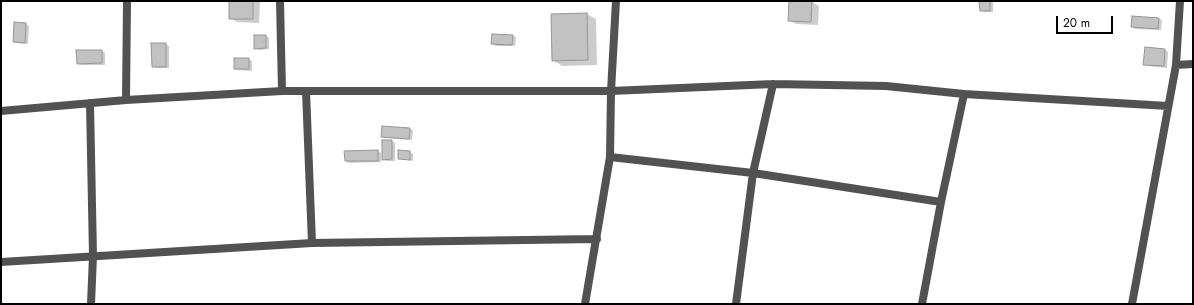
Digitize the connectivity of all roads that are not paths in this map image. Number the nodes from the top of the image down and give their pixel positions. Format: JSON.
{"nodes":[{"id":1,"x":127,"y":1,"type":"edge"},
{"id":2,"x":280,"y":1,"type":"edge"},
{"id":3,"x":616,"y":1,"type":"edge"},
{"id":4,"x":1180,"y":1,"type":"edge"},
{"id":5,"x":1193,"y":64,"type":"edge"},
{"id":6,"x":1176,"y":65,"type":"junction"},
{"id":7,"x":773,"y":84,"type":"junction"},
{"id":8,"x":282,"y":91,"type":"junction"},
{"id":9,"x":306,"y":91,"type":"junction"},
{"id":10,"x":611,"y":91,"type":"junction"},
{"id":11,"x":964,"y":94,"type":"junction"},
{"id":12,"x":126,"y":100,"type":"junction"},
{"id":13,"x":90,"y":103,"type":"junction"},
{"id":14,"x":1168,"y":106,"type":"junction"},
{"id":15,"x":1,"y":111,"type":"edge"},
{"id":16,"x":610,"y":157,"type":"junction"},
{"id":17,"x":753,"y":173,"type":"junction"},
{"id":18,"x":941,"y":202,"type":"junction"},
{"id":19,"x":597,"y":239,"type":"junction"},
{"id":20,"x":312,"y":243,"type":"junction"},
{"id":21,"x":93,"y":256,"type":"junction"},
{"id":22,"x":1,"y":262,"type":"edge"},
{"id":23,"x":91,"y":304,"type":"edge"},
{"id":24,"x":585,"y":304,"type":"edge"},
{"id":25,"x":736,"y":304,"type":"edge"},
{"id":26,"x":922,"y":304,"type":"edge"},
{"id":27,"x":1132,"y":304,"type":"edge"}],
"edges":[{"from":1,"to":12,"type":"street"},
{"from":2,"to":8,"type":"street"},
{"from":3,"to":10,"type":"street"},
{"from":4,"to":6,"type":"street"},
{"from":5,"to":6,"type":"street"},
{"from":6,"to":14,"type":"street"},
{"from":7,"to":10,"type":"street"},
{"from":7,"to":11,"type":"street"},
{"from":7,"to":17,"type":"street"},
{"from":8,"to":9,"type":"street"},
{"from":8,"to":12,"type":"street"},
{"from":9,"to":10,"type":"street"},
{"from":9,"to":20,"type":"street"},
{"from":10,"to":16,"type":"street"},
{"from":11,"to":14,"type":"street"},
{"from":11,"to":18,"type":"street"},
{"from":12,"to":13,"type":"street"},
{"from":13,"to":15,"type":"street"},
{"from":13,"to":21,"type":"street"},
{"from":14,"to":27,"type":"street"},
{"from":16,"to":17,"type":"street"},
{"from":16,"to":19,"type":"street"},
{"from":17,"to":18,"type":"street"},
{"from":17,"to":25,"type":"street"},
{"from":18,"to":26,"type":"street"},
{"from":19,"to":20,"type":"street"},
{"from":19,"to":24,"type":"street"},
{"from":20,"to":21,"type":"street"},
{"from":21,"to":22,"type":"street"},
{"from":21,"to":23,"type":"street"}]}
